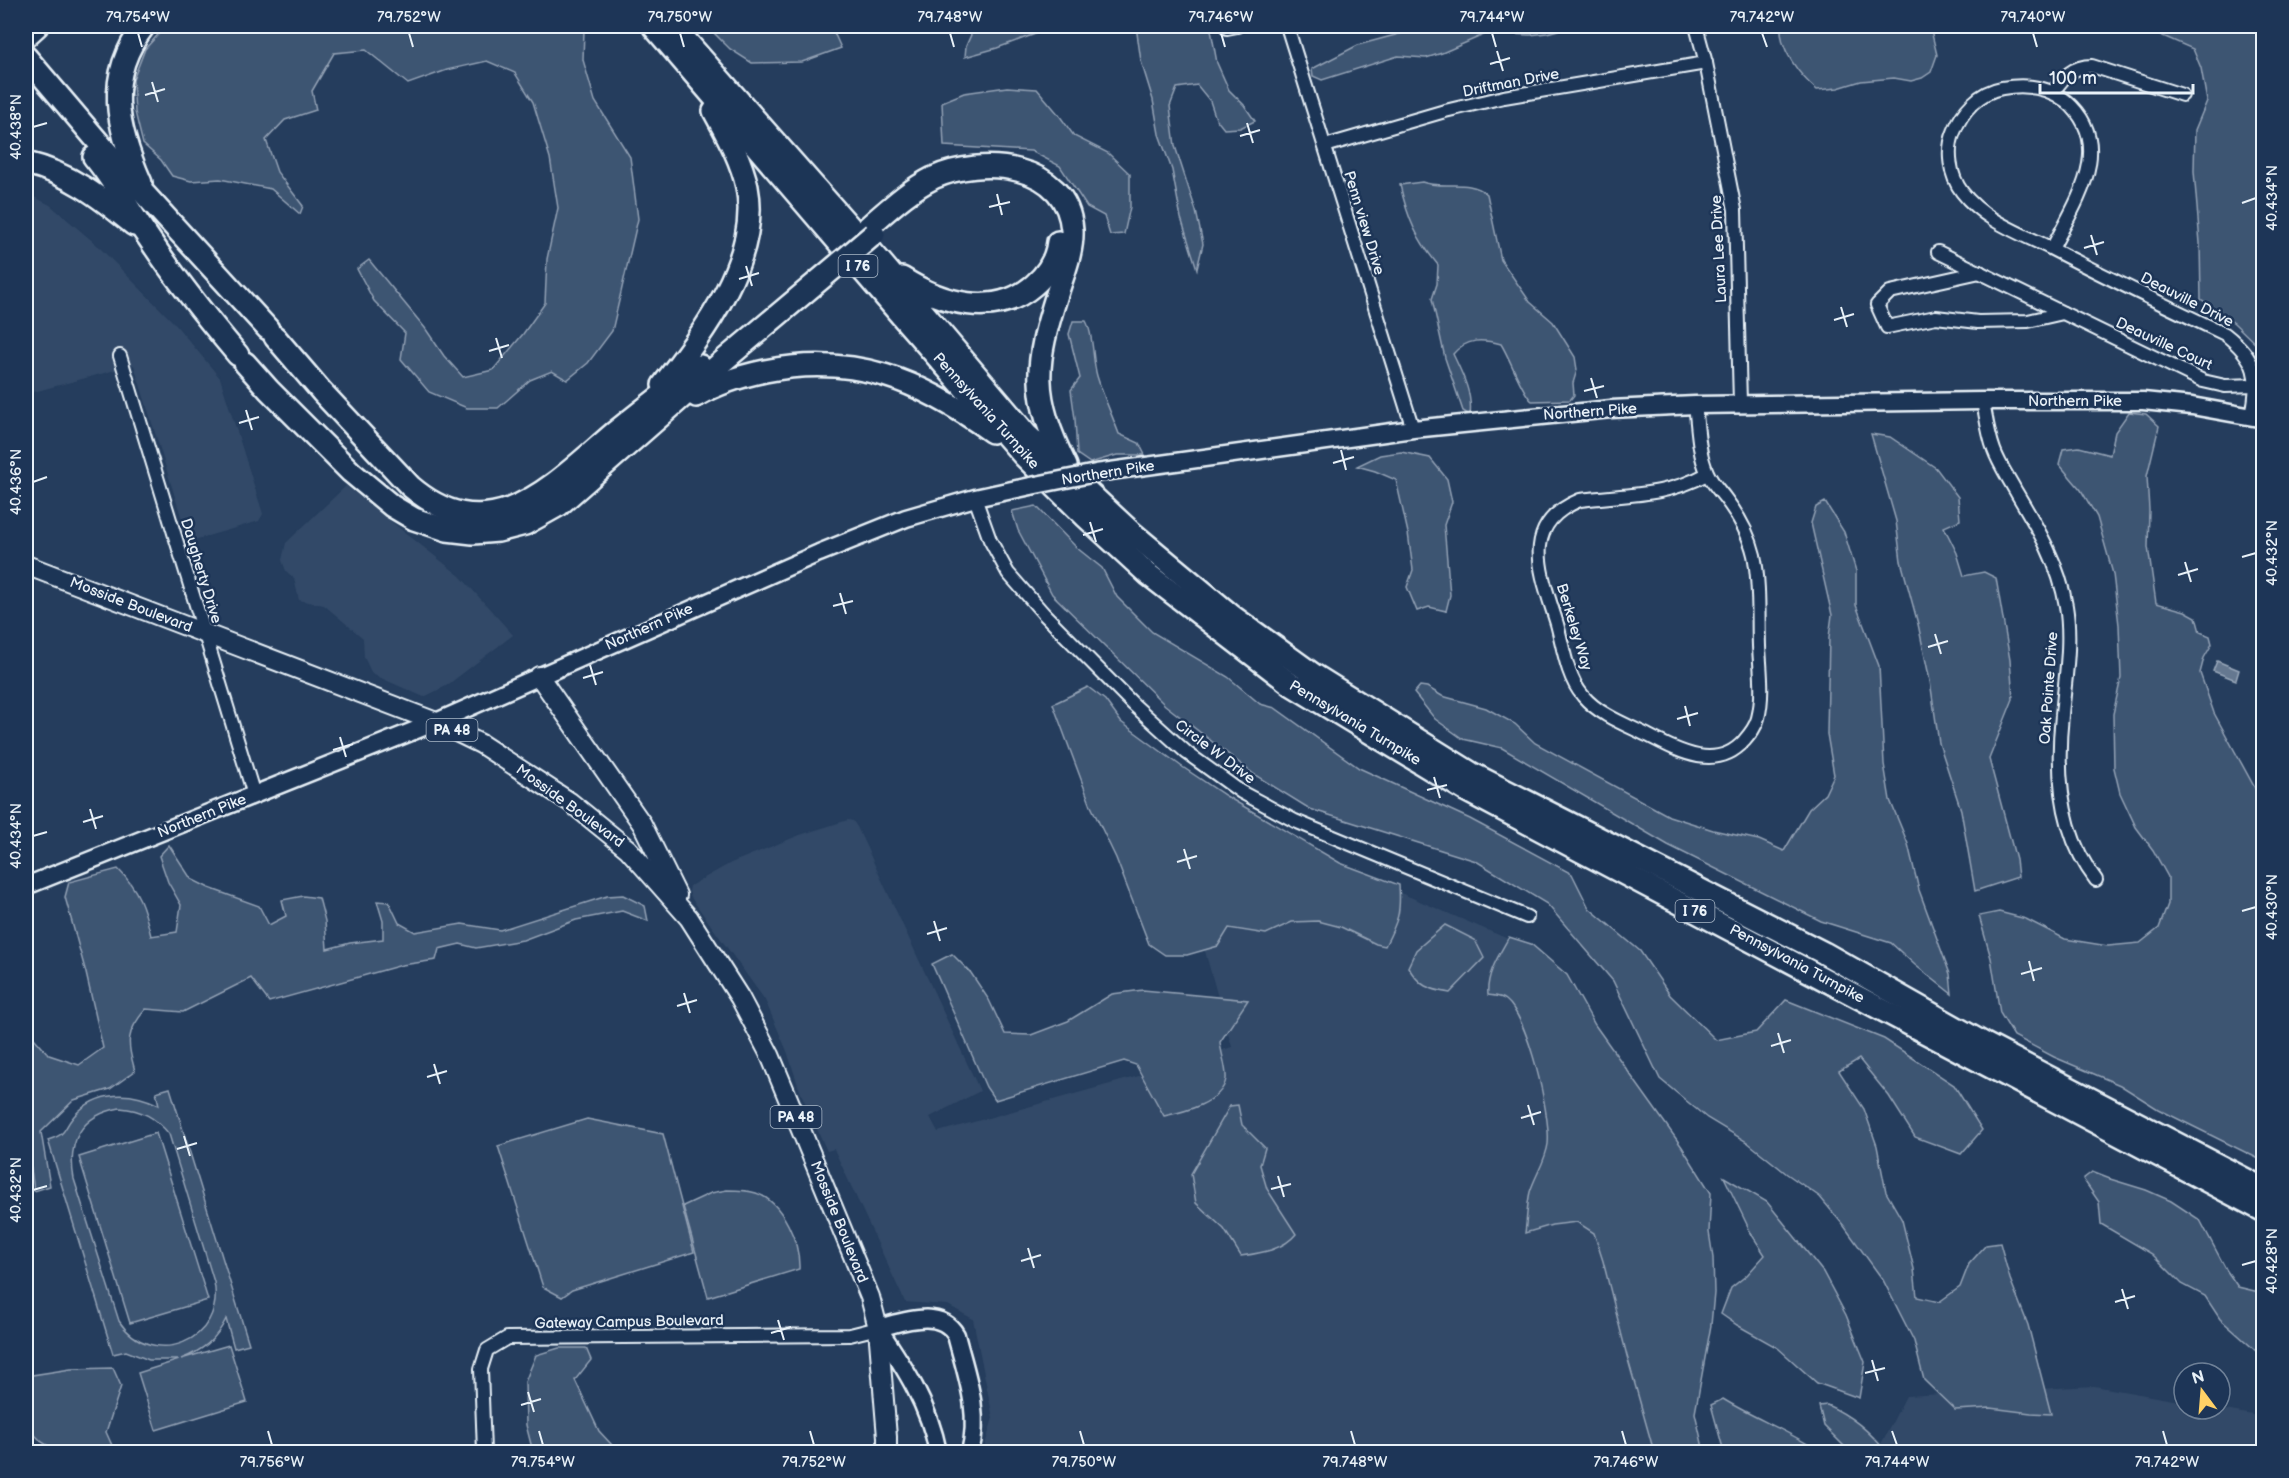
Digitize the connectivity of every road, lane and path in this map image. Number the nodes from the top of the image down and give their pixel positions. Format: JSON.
{"nodes":[{"id":1,"x":38,"y":26,"type":"edge"},
{"id":2,"x":144,"y":26,"type":"edge"},
{"id":3,"x":653,"y":26,"type":"edge"},
{"id":4,"x":673,"y":26,"type":"edge"},
{"id":5,"x":1287,"y":26,"type":"edge"},
{"id":6,"x":1696,"y":26,"type":"edge"},
{"id":7,"x":26,"y":36,"type":"edge"},
{"id":8,"x":1706,"y":63,"type":"junction"},
{"id":9,"x":27,"y":65,"type":"edge"},
{"id":10,"x":694,"y":73,"type":"junction"},
{"id":11,"x":2053,"y":92,"type":"junction"},
{"id":12,"x":2182,"y":95,"type":"dead end"},
{"id":13,"x":1324,"y":146,"type":"junction"},
{"id":14,"x":26,"y":163,"type":"edge"},
{"id":15,"x":148,"y":197,"type":"junction"},
{"id":16,"x":871,"y":230,"type":"junction"},
{"id":17,"x":148,"y":237,"type":"junction"},
{"id":18,"x":2052,"y":249,"type":"junction"},
{"id":19,"x":1938,"y":252,"type":"dead end"},
{"id":20,"x":880,"y":261,"type":"junction"},
{"id":21,"x":1980,"y":272,"type":"junction"},
{"id":22,"x":2063,"y":313,"type":"junction"},
{"id":23,"x":120,"y":356,"type":"dead end"},
{"id":24,"x":2256,"y":385,"type":"junction"},
{"id":25,"x":1983,"y":401,"type":"junction"},
{"id":26,"x":1740,"y":403,"type":"junction"},
{"id":27,"x":1695,"y":405,"type":"junction"},
{"id":28,"x":653,"y":412,"type":"junction"},
{"id":29,"x":2258,"y":418,"type":"edge"},
{"id":30,"x":1413,"y":429,"type":"junction"},
{"id":31,"x":1024,"y":456,"type":"junction"},
{"id":32,"x":1707,"y":474,"type":"junction"},
{"id":33,"x":1072,"y":477,"type":"junction"},
{"id":34,"x":975,"y":498,"type":"junction"},
{"id":35,"x":26,"y":565,"type":"edge"},
{"id":36,"x":205,"y":633,"type":"junction"},
{"id":37,"x":538,"y":676,"type":"junction"},
{"id":38,"x":436,"y":722,"type":"junction"},
{"id":39,"x":254,"y":795,"type":"junction"},
{"id":40,"x":2096,"y":880,"type":"dead end"},
{"id":41,"x":26,"y":886,"type":"edge"},
{"id":42,"x":1527,"y":917,"type":"dead end"},
{"id":43,"x":689,"y":918,"type":"junction"},
{"id":44,"x":2264,"y":1189,"type":"edge"},
{"id":45,"x":2264,"y":1210,"type":"edge"},
{"id":46,"x":878,"y":1328,"type":"junction"},
{"id":47,"x":484,"y":1452,"type":"edge"},
{"id":48,"x":887,"y":1452,"type":"edge"},
{"id":49,"x":938,"y":1452,"type":"edge"},
{"id":50,"x":970,"y":1452,"type":"edge"}],
"edges":[{"from":1,"to":7,"type":"highway"},
{"from":2,"to":15,"type":"highway"},
{"from":3,"to":10,"type":"highway","name":"Pennsylvania Turnpike","number":"I 76"},
{"from":4,"to":20,"type":"highway","name":"Pennsylvania Turnpike","number":"I 76"},
{"from":5,"to":13,"type":"street","name":"Penn view Drive"},
{"from":6,"to":8,"type":"street","name":"Laura Lee Drive"},
{"from":8,"to":13,"type":"street","name":"Driftman Drive"},
{"from":8,"to":26,"type":"street","name":"Laura Lee Drive"},
{"from":9,"to":15,"type":"highway"},
{"from":9,"to":17,"type":"highway"},
{"from":10,"to":28,"type":"highway"},
{"from":10,"to":31,"type":"highway","name":"Pennsylvania Turnpike","number":"I 76"},
{"from":11,"to":12,"type":"street"},
{"from":11,"to":18,"type":"street","name":"Deauville Drive"},
{"from":11,"to":18,"type":"street","name":"Deauville Drive"},
{"from":13,"to":30,"type":"street","name":"Penn view Drive"},
{"from":14,"to":17,"type":"highway"},
{"from":15,"to":28,"type":"highway"},
{"from":16,"to":20,"type":"highway"},
{"from":16,"to":28,"type":"highway"},
{"from":16,"to":33,"type":"highway"},
{"from":17,"to":28,"type":"highway"},
{"from":18,"to":24,"type":"street","name":"Deauville Drive"},
{"from":19,"to":21,"type":"street","name":"Deauville Court"},
{"from":20,"to":33,"type":"highway","name":"Pennsylvania Turnpike","number":"I 76"},
{"from":21,"to":22,"type":"street","name":"Deauville Court"},
{"from":21,"to":22,"type":"street"},
{"from":22,"to":24,"type":"street","name":"Deauville Court"},
{"from":23,"to":36,"type":"street","name":"Daugherty Drive"},
{"from":24,"to":29,"type":"street","name":"Deauville Drive"},
{"from":25,"to":26,"type":"main road","name":"Northern Pike"},
{"from":25,"to":29,"type":"main road","name":"Northern Pike"},
{"from":25,"to":40,"type":"street","name":"Oak Pointe Drive"},
{"from":26,"to":27,"type":"main road","name":"Northern Pike"},
{"from":27,"to":30,"type":"main road","name":"Northern Pike"},
{"from":27,"to":32,"type":"street","name":"Berkeley Way"},
{"from":28,"to":31,"type":"highway"},
{"from":30,"to":34,"type":"main road","name":"Northern Pike","bridge":true},
{"from":31,"to":45,"type":"highway","name":"Pennsylvania Turnpike","number":"I 76"},
{"from":32,"to":32,"type":"street","name":"Berkeley Way"},
{"from":33,"to":44,"type":"highway","name":"Pennsylvania Turnpike","number":"I 76"},
{"from":34,"to":37,"type":"main road","name":"Northern Pike"},
{"from":34,"to":42,"type":"street","name":"Circle W Drive"},
{"from":35,"to":36,"type":"main road","name":"Mosside Boulevard","number":"PA 48"},
{"from":36,"to":38,"type":"main road","name":"Mosside Boulevard","number":"PA 48"},
{"from":36,"to":39,"type":"street","name":"Daugherty Drive"},
{"from":37,"to":38,"type":"main road","name":"Northern Pike"},
{"from":37,"to":43,"type":"main road"},
{"from":38,"to":39,"type":"main road","name":"Northern Pike"},
{"from":38,"to":43,"type":"main road","name":"Mosside Boulevard","number":"PA 48"},
{"from":39,"to":41,"type":"main road","name":"Northern Pike"},
{"from":43,"to":46,"type":"main road","name":"Mosside Boulevard","number":"PA 48"},
{"from":46,"to":47,"type":"street","name":"Gateway Campus Boulevard"},
{"from":46,"to":48,"type":"main road","name":"Mosside Boulevard","number":"PA 48"},
{"from":46,"to":49,"type":"main road"},
{"from":46,"to":50,"type":"main road"}]}
